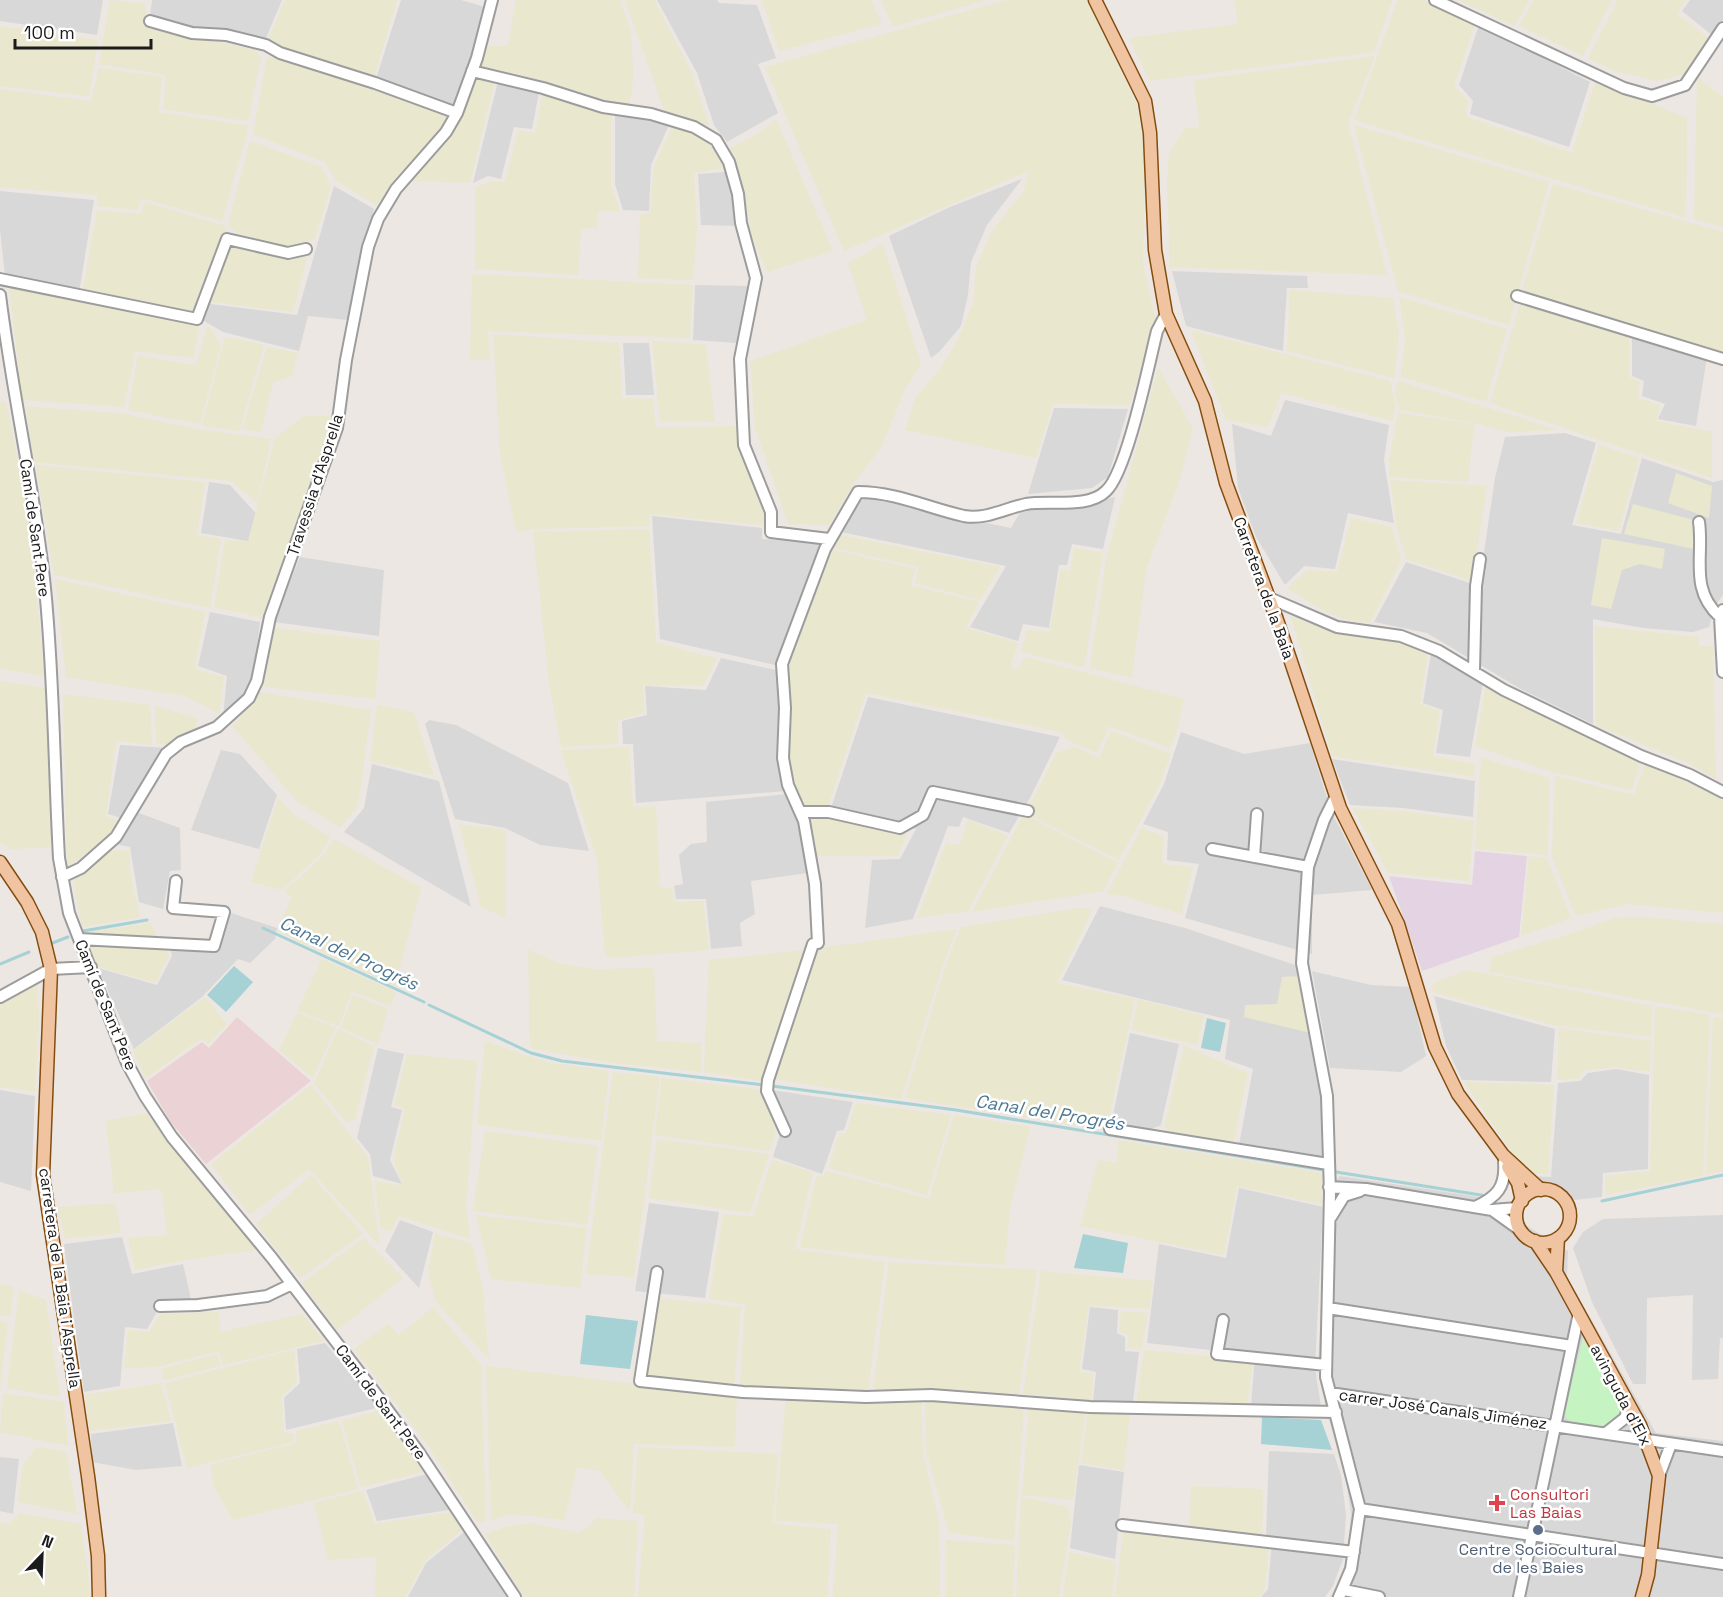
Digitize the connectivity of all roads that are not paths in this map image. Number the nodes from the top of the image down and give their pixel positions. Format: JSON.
{"nodes":[{"id":1,"x":492,"y":0,"type":"edge"},
{"id":2,"x":1095,"y":0,"type":"edge"},
{"id":3,"x":1436,"y":0,"type":"edge"},
{"id":4,"x":150,"y":21,"type":"dead end"},
{"id":5,"x":1723,"y":28,"type":"edge"},
{"id":6,"x":472,"y":71,"type":"junction"},
{"id":7,"x":457,"y":113,"type":"junction"},
{"id":8,"x":306,"y":249,"type":"dead end"},
{"id":9,"x":0,"y":279,"type":"edge"},
{"id":10,"x":0,"y":295,"type":"edge"},
{"id":11,"x":1517,"y":296,"type":"dead end"},
{"id":12,"x":1166,"y":314,"type":"junction"},
{"id":13,"x":1723,"y":359,"type":"edge"},
{"id":14,"x":1699,"y":522,"type":"dead end"},
{"id":15,"x":829,"y":539,"type":"junction"},
{"id":16,"x":1480,"y":559,"type":"dead end"},
{"id":17,"x":1267,"y":597,"type":"junction"},
{"id":18,"x":1721,"y":613,"type":"edge"},
{"id":19,"x":1474,"y":670,"type":"junction"},
{"id":20,"x":1723,"y":672,"type":"edge"},
{"id":21,"x":1723,"y":792,"type":"edge"},
{"id":22,"x":1336,"y":796,"type":"junction"},
{"id":23,"x":1028,"y":811,"type":"dead end"},
{"id":24,"x":800,"y":812,"type":"junction"},
{"id":25,"x":1257,"y":814,"type":"dead end"},
{"id":26,"x":1212,"y":849,"type":"dead end"},
{"id":27,"x":1254,"y":857,"type":"junction"},
{"id":28,"x":0,"y":862,"type":"edge"},
{"id":29,"x":1308,"y":867,"type":"junction"},
{"id":30,"x":62,"y":877,"type":"junction"},
{"id":31,"x":176,"y":881,"type":"dead end"},
{"id":32,"x":79,"y":939,"type":"junction"},
{"id":33,"x":90,"y":967,"type":"junction"},
{"id":34,"x":51,"y":969,"type":"junction"},
{"id":35,"x":0,"y":998,"type":"edge"},
{"id":36,"x":1110,"y":1129,"type":"dead end"},
{"id":37,"x":785,"y":1131,"type":"dead end"},
{"id":38,"x":1504,"y":1159,"type":"junction"},
{"id":39,"x":1328,"y":1164,"type":"junction"},
{"id":40,"x":1366,"y":1189,"type":"junction"},
{"id":41,"x":1330,"y":1190,"type":"junction"},
{"id":42,"x":1541,"y":1190,"type":"junction"},
{"id":43,"x":1520,"y":1204,"type":"junction"},
{"id":44,"x":1475,"y":1207,"type":"junction"},
{"id":45,"x":1492,"y":1210,"type":"junction"},
{"id":46,"x":1329,"y":1223,"type":"junction"},
{"id":47,"x":1520,"y":1230,"type":"junction"},
{"id":48,"x":1558,"y":1238,"type":"junction"},
{"id":49,"x":1535,"y":1241,"type":"junction"},
{"id":50,"x":657,"y":1272,"type":"dead end"},
{"id":51,"x":1556,"y":1272,"type":"junction"},
{"id":52,"x":292,"y":1284,"type":"junction"},
{"id":53,"x":160,"y":1306,"type":"dead end"},
{"id":54,"x":1328,"y":1308,"type":"junction"},
{"id":55,"x":1579,"y":1313,"type":"junction"},
{"id":56,"x":1223,"y":1320,"type":"dead end"},
{"id":57,"x":1572,"y":1346,"type":"junction"},
{"id":58,"x":1326,"y":1365,"type":"junction"},
{"id":59,"x":1330,"y":1393,"type":"junction"},
{"id":60,"x":1629,"y":1406,"type":"junction"},
{"id":61,"x":1336,"y":1412,"type":"junction"},
{"id":62,"x":1556,"y":1425,"type":"junction"},
{"id":63,"x":1606,"y":1434,"type":"junction"},
{"id":64,"x":1647,"y":1440,"type":"junction"},
{"id":65,"x":1671,"y":1444,"type":"junction"},
{"id":66,"x":1723,"y":1451,"type":"edge"},
{"id":67,"x":1659,"y":1476,"type":"junction"},
{"id":68,"x":1360,"y":1509,"type":"junction"},
{"id":69,"x":1122,"y":1525,"type":"dead end"},
{"id":70,"x":1533,"y":1536,"type":"junction"},
{"id":71,"x":1354,"y":1552,"type":"junction"},
{"id":72,"x":1650,"y":1553,"type":"junction"},
{"id":73,"x":1723,"y":1564,"type":"edge"},
{"id":74,"x":1342,"y":1594,"type":"edge"},
{"id":75,"x":99,"y":1597,"type":"edge"},
{"id":76,"x":515,"y":1597,"type":"edge"},
{"id":77,"x":1379,"y":1597,"type":"edge"},
{"id":78,"x":1519,"y":1597,"type":"edge"},
{"id":79,"x":1642,"y":1597,"type":"edge"}],
"edges":[{"from":1,"to":6,"type":"street","name":"Travessia d'Asprella"},
{"from":2,"to":12,"type":"main road","name":"Carretera de la Baia"},
{"from":3,"to":5,"type":"street"},
{"from":4,"to":7,"type":"street"},
{"from":6,"to":7,"type":"street","name":"Travessia d'Asprella"},
{"from":6,"to":15,"type":"street"},
{"from":7,"to":30,"type":"street","name":"Travessia d'Asprella"},
{"from":8,"to":9,"type":"street"},
{"from":10,"to":30,"type":"street","name":"Camí de Sant Pere"},
{"from":11,"to":13,"type":"street"},
{"from":12,"to":15,"type":"street"},
{"from":12,"to":17,"type":"main road","name":"Carretera de la Baia"},
{"from":14,"to":18,"type":"street"},
{"from":15,"to":24,"type":"street"},
{"from":16,"to":19,"type":"street"},
{"from":17,"to":19,"type":"street"},
{"from":17,"to":22,"type":"main road","name":"Carretera de la Baia"},
{"from":18,"to":20,"type":"street"},
{"from":19,"to":21,"type":"street"},
{"from":22,"to":29,"type":"street"},
{"from":22,"to":38,"type":"main road","name":"Carretera de la Baia"},
{"from":23,"to":24,"type":"street"},
{"from":24,"to":37,"type":"street"},
{"from":25,"to":27,"type":"street"},
{"from":26,"to":27,"type":"street"},
{"from":27,"to":29,"type":"street"},
{"from":28,"to":34,"type":"main road","name":"carretera de la Baia i Asprella"},
{"from":29,"to":39,"type":"street"},
{"from":30,"to":32,"type":"street","name":"Camí de Sant Pere"},
{"from":31,"to":32,"type":"street"},
{"from":32,"to":33,"type":"street","name":"Camí de Sant Pere"},
{"from":33,"to":34,"type":"street"},
{"from":33,"to":52,"type":"street","name":"Camí de Sant Pere"},
{"from":34,"to":35,"type":"street"},
{"from":34,"to":75,"type":"main road","name":"carretera de la Baia i Asprella"},
{"from":36,"to":39,"type":"street"},
{"from":38,"to":42,"type":"main road","name":"Carretera de la Baia"},
{"from":38,"to":43,"type":"main road","name":"Carretera de la Baia"},
{"from":38,"to":44,"type":"street"},
{"from":39,"to":41,"type":"street"},
{"from":40,"to":41,"type":"street"},
{"from":40,"to":44,"type":"street"},
{"from":40,"to":46,"type":"street"},
{"from":41,"to":46,"type":"street"},
{"from":42,"to":43,"type":"main road"},
{"from":42,"to":48,"type":"main road"},
{"from":43,"to":45,"type":"street"},
{"from":43,"to":47,"type":"main road"},
{"from":44,"to":45,"type":"street"},
{"from":45,"to":47,"type":"street"},
{"from":46,"to":54,"type":"street"},
{"from":47,"to":49,"type":"main road"},
{"from":48,"to":49,"type":"main road"},
{"from":48,"to":51,"type":"main road"},
{"from":49,"to":51,"type":"main road","name":"avinguda d'Elx"},
{"from":50,"to":61,"type":"street"},
{"from":51,"to":55,"type":"main road","name":"avinguda d'Elx"},
{"from":52,"to":53,"type":"street"},
{"from":52,"to":76,"type":"street","name":"Camí de Sant Pere"},
{"from":54,"to":57,"type":"street"},
{"from":54,"to":58,"type":"street"},
{"from":55,"to":57,"type":"street"},
{"from":55,"to":60,"type":"main road","name":"avinguda d'Elx"},
{"from":56,"to":58,"type":"street"},
{"from":57,"to":62,"type":"street"},
{"from":58,"to":59,"type":"street"},
{"from":59,"to":61,"type":"street"},
{"from":59,"to":62,"type":"street","name":"carrer José Canals Jiménez"},
{"from":60,"to":63,"type":"street"},
{"from":60,"to":64,"type":"main road","name":"avinguda d'Elx"},
{"from":61,"to":68,"type":"street"},
{"from":62,"to":63,"type":"street","name":"carrer José Canals Jiménez"},
{"from":62,"to":70,"type":"street"},
{"from":63,"to":64,"type":"street","name":"carrer José Canals Jiménez"},
{"from":64,"to":65,"type":"street","name":"carrer José Canals Jiménez"},
{"from":64,"to":67,"type":"main road","name":"avinguda d'Elx"},
{"from":65,"to":66,"type":"street","name":"carrer José Canals Jiménez"},
{"from":65,"to":67,"type":"street"},
{"from":67,"to":72,"type":"main road","name":"avinguda d'Elx"},
{"from":68,"to":70,"type":"street"},
{"from":68,"to":71,"type":"street"},
{"from":69,"to":71,"type":"street"},
{"from":70,"to":72,"type":"street"},
{"from":70,"to":78,"type":"street"},
{"from":71,"to":74,"type":"street"},
{"from":72,"to":73,"type":"street"},
{"from":72,"to":79,"type":"main road","name":"avinguda d'Elx"},
{"from":74,"to":77,"type":"street"}]}
